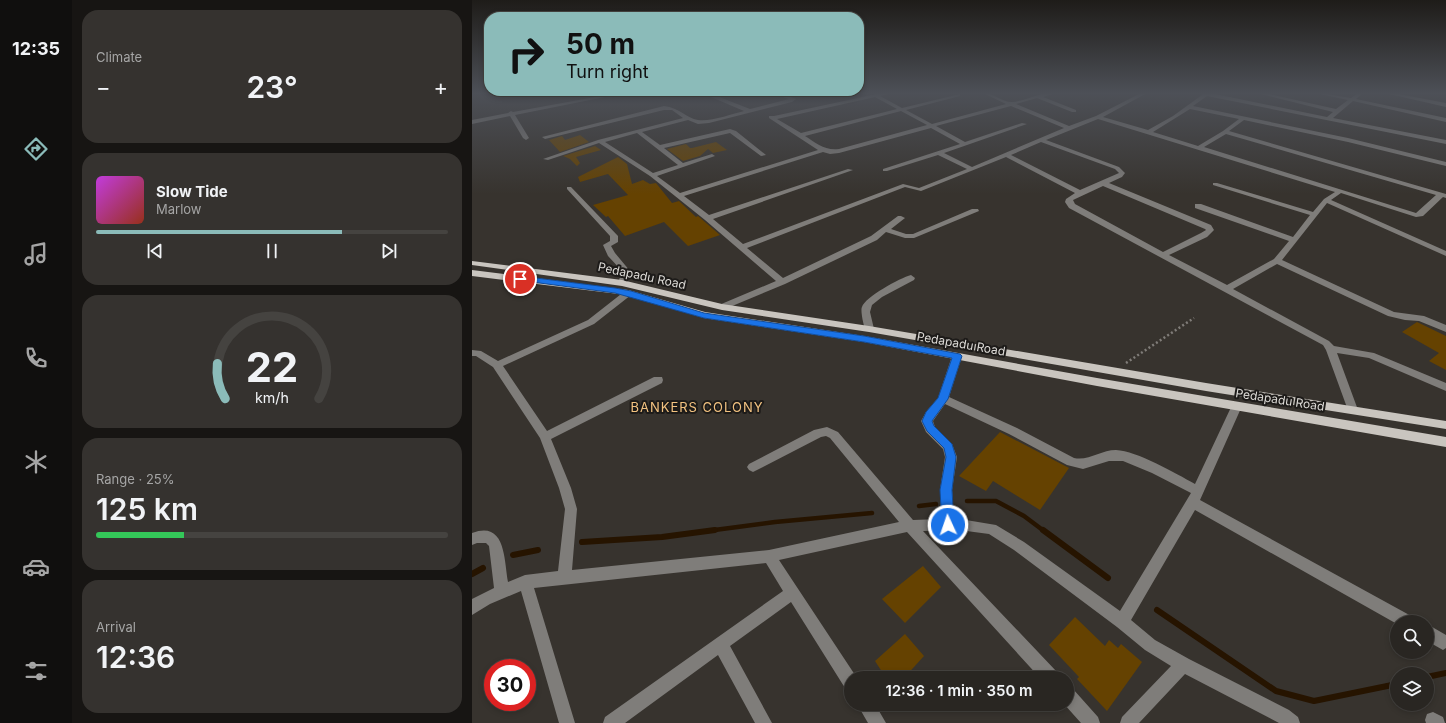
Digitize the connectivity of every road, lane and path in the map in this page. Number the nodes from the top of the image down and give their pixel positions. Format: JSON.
{"nodes":[{"id":1,"x":519,"y":127,"type":"edge"},
{"id":2,"x":587,"y":127,"type":"edge"},
{"id":3,"x":654,"y":127,"type":"edge"},
{"id":4,"x":787,"y":127,"type":"edge"},
{"id":5,"x":832,"y":127,"type":"edge"},
{"id":6,"x":927,"y":127,"type":"edge"},
{"id":7,"x":931,"y":127,"type":"edge"},
{"id":8,"x":1016,"y":127,"type":"edge"},
{"id":9,"x":1066,"y":127,"type":"edge"},
{"id":10,"x":1072,"y":127,"type":"edge"},
{"id":11,"x":1131,"y":127,"type":"edge"},
{"id":12,"x":1158,"y":127,"type":"edge"},
{"id":13,"x":1232,"y":127,"type":"edge"},
{"id":14,"x":1285,"y":127,"type":"edge"},
{"id":15,"x":1368,"y":127,"type":"edge"},
{"id":16,"x":1069,"y":128,"type":"junction"},
{"id":17,"x":638,"y":131,"type":"junction"},
{"id":18,"x":1149,"y":132,"type":"junction"},
{"id":19,"x":1225,"y":132,"type":"junction"},
{"id":20,"x":800,"y":135,"type":"junction"},
{"id":21,"x":545,"y":137,"type":"dead end"},
{"id":22,"x":526,"y":138,"type":"dead end"},
{"id":23,"x":1041,"y":140,"type":"junction"},
{"id":24,"x":600,"y":141,"type":"junction"},
{"id":25,"x":1446,"y":142,"type":"edge"},
{"id":26,"x":965,"y":144,"type":"junction"},
{"id":27,"x":659,"y":147,"type":"junction"},
{"id":28,"x":1199,"y":148,"type":"junction"},
{"id":29,"x":823,"y":150,"type":"junction"},
{"id":30,"x":939,"y":153,"type":"junction"},
{"id":31,"x":763,"y":155,"type":"dead end"},
{"id":32,"x":1006,"y":155,"type":"junction"},
{"id":33,"x":712,"y":156,"type":"dead end"},
{"id":34,"x":546,"y":159,"type":"dead end"},
{"id":35,"x":1446,"y":164,"type":"edge"},
{"id":36,"x":682,"y":165,"type":"junction"},
{"id":37,"x":972,"y":169,"type":"junction"},
{"id":38,"x":850,"y":170,"type":"dead end"},
{"id":39,"x":885,"y":170,"type":"dead end"},
{"id":40,"x":652,"y":175,"type":"junction"},
{"id":41,"x":1103,"y":183,"type":"junction"},
{"id":42,"x":1215,"y":184,"type":"dead end"},
{"id":43,"x":569,"y":188,"type":"dead end"},
{"id":44,"x":1340,"y":191,"type":"junction"},
{"id":45,"x":1080,"y":192,"type":"junction"},
{"id":46,"x":1443,"y":195,"type":"edge"},
{"id":47,"x":678,"y":196,"type":"junction"},
{"id":48,"x":1326,"y":200,"type":"junction"},
{"id":49,"x":1198,"y":206,"type":"dead end"},
{"id":50,"x":975,"y":211,"type":"dead end"},
{"id":51,"x":1313,"y":214,"type":"junction"},
{"id":52,"x":708,"y":218,"type":"junction"},
{"id":53,"x":901,"y":218,"type":"dead end"},
{"id":54,"x":887,"y":230,"type":"junction"},
{"id":55,"x":1295,"y":240,"type":"junction"},
{"id":56,"x":742,"y":247,"type":"junction"},
{"id":57,"x":1446,"y":254,"type":"edge"},
{"id":58,"x":1163,"y":255,"type":"junction"},
{"id":59,"x":1277,"y":261,"type":"junction"},
{"id":60,"x":472,"y":263,"type":"edge"},
{"id":61,"x":472,"y":272,"type":"edge"},
{"id":62,"x":912,"y":278,"type":"dead end"},
{"id":63,"x":782,"y":282,"type":"junction"},
{"id":64,"x":622,"y":283,"type":"junction"},
{"id":65,"x":1227,"y":290,"type":"junction"},
{"id":66,"x":628,"y":293,"type":"junction"},
{"id":67,"x":722,"y":307,"type":"junction"},
{"id":68,"x":1194,"y":318,"type":"dead end"},
{"id":69,"x":869,"y":328,"type":"junction"},
{"id":70,"x":1446,"y":329,"type":"edge"},
{"id":71,"x":1331,"y":349,"type":"junction"},
{"id":72,"x":472,"y":353,"type":"edge"},
{"id":73,"x":957,"y":356,"type":"junction"},
{"id":74,"x":497,"y":365,"type":"junction"},
{"id":75,"x":1123,"y":365,"type":"dead end"},
{"id":76,"x":658,"y":380,"type":"dead end"},
{"id":77,"x":1446,"y":387,"type":"edge"},
{"id":78,"x":943,"y":399,"type":"junction"},
{"id":79,"x":1237,"y":406,"type":"junction"},
{"id":80,"x":1353,"y":410,"type":"junction"},
{"id":81,"x":1446,"y":425,"type":"edge"},
{"id":82,"x":545,"y":437,"type":"junction"},
{"id":83,"x":1446,"y":442,"type":"edge"},
{"id":84,"x":753,"y":467,"type":"dead end"},
{"id":85,"x":1196,"y":497,"type":"junction"},
{"id":86,"x":948,"y":525,"type":"junction"},
{"id":87,"x":910,"y":526,"type":"junction"},
{"id":88,"x":472,"y":539,"type":"edge"},
{"id":89,"x":769,"y":556,"type":"junction"},
{"id":90,"x":564,"y":577,"type":"junction"},
{"id":91,"x":525,"y":582,"type":"junction"},
{"id":92,"x":502,"y":592,"type":"junction"},
{"id":93,"x":792,"y":593,"type":"junction"},
{"id":94,"x":472,"y":608,"type":"edge"},
{"id":95,"x":1396,"y":615,"type":"edge"},
{"id":96,"x":1122,"y":622,"type":"junction"},
{"id":97,"x":1434,"y":636,"type":"edge"},
{"id":98,"x":1443,"y":642,"type":"dead end"},
{"id":99,"x":721,"y":645,"type":"junction"},
{"id":100,"x":1183,"y":665,"type":"junction"},
{"id":101,"x":844,"y":671,"type":"edge"},
{"id":102,"x":1045,"y":671,"type":"edge"},
{"id":103,"x":1074,"y":703,"type":"edge"},
{"id":104,"x":870,"y":711,"type":"edge"},
{"id":105,"x":567,"y":723,"type":"edge"},
{"id":106,"x":611,"y":723,"type":"edge"},
{"id":107,"x":764,"y":723,"type":"edge"},
{"id":108,"x":878,"y":723,"type":"edge"},
{"id":109,"x":1092,"y":723,"type":"edge"},
{"id":110,"x":1128,"y":723,"type":"edge"},
{"id":111,"x":1292,"y":723,"type":"edge"}],
"edges":[{"from":1,"to":22,"type":"street"},
{"from":2,"to":21,"type":"street"},
{"from":3,"to":17,"type":"street"},
{"from":4,"to":20,"type":"street"},
{"from":5,"to":20,"type":"street"},
{"from":6,"to":29,"type":"street"},
{"from":7,"to":26,"type":"street"},
{"from":8,"to":26,"type":"street"},
{"from":9,"to":16,"type":"street"},
{"from":10,"to":16,"type":"street"},
{"from":11,"to":18,"type":"street"},
{"from":12,"to":18,"type":"street"},
{"from":13,"to":19,"type":"street"},
{"from":14,"to":35,"type":"street"},
{"from":15,"to":25,"type":"street"},
{"from":16,"to":23,"type":"street"},
{"from":17,"to":24,"type":"street"},
{"from":17,"to":27,"type":"street"},
{"from":18,"to":28,"type":"street"},
{"from":19,"to":28,"type":"street"},
{"from":19,"to":46,"type":"street"},
{"from":20,"to":29,"type":"street"},
{"from":23,"to":32,"type":"street"},
{"from":23,"to":41,"type":"street"},
{"from":24,"to":34,"type":"street"},
{"from":24,"to":40,"type":"street"},
{"from":26,"to":30,"type":"street"},
{"from":27,"to":31,"type":"street"},
{"from":27,"to":36,"type":"street"},
{"from":28,"to":44,"type":"street"},
{"from":29,"to":47,"type":"street"},
{"from":30,"to":37,"type":"street"},
{"from":30,"to":39,"type":"street"},
{"from":32,"to":37,"type":"street"},
{"from":32,"to":45,"type":"street"},
{"from":33,"to":36,"type":"street"},
{"from":36,"to":40,"type":"street"},
{"from":37,"to":56,"type":"street"},
{"from":38,"to":52,"type":"street"},
{"from":40,"to":47,"type":"street"},
{"from":41,"to":45,"type":"street"},
{"from":41,"to":58,"type":"street"},
{"from":42,"to":51,"type":"street"},
{"from":43,"to":64,"type":"street"},
{"from":44,"to":46,"type":"street"},
{"from":44,"to":48,"type":"street"},
{"from":45,"to":58,"type":"street"},
{"from":47,"to":52,"type":"street"},
{"from":48,"to":51,"type":"street"},
{"from":48,"to":57,"type":"street"},
{"from":49,"to":55,"type":"street"},
{"from":50,"to":54,"type":"street"},
{"from":51,"to":55,"type":"street"},
{"from":52,"to":56,"type":"street"},
{"from":53,"to":54,"type":"street"},
{"from":54,"to":63,"type":"street"},
{"from":55,"to":59,"type":"street"},
{"from":56,"to":63,"type":"street"},
{"from":58,"to":65,"type":"street"},
{"from":59,"to":65,"type":"street"},
{"from":59,"to":70,"type":"street"},
{"from":60,"to":64,"type":"main road","name":"Pedapadu Road"},
{"from":61,"to":66,"type":"main road","name":"Pedapadu Road"},
{"from":62,"to":69,"type":"street"},
{"from":63,"to":67,"type":"street"},
{"from":64,"to":67,"type":"main road","name":"Pedapadu Road"},
{"from":65,"to":71,"type":"street"},
{"from":66,"to":73,"type":"main road","name":"Pedapadu Road"},
{"from":66,"to":74,"type":"street"},
{"from":67,"to":69,"type":"main road","name":"Pedapadu Road"},
{"from":68,"to":75,"type":"path"},
{"from":69,"to":80,"type":"main road","name":"Pedapadu Road"},
{"from":71,"to":77,"type":"street"},
{"from":71,"to":80,"type":"street"},
{"from":72,"to":74,"type":"street"},
{"from":73,"to":78,"type":"street"},
{"from":73,"to":79,"type":"main road","name":"Pedapadu Road"},
{"from":74,"to":82,"type":"street"},
{"from":76,"to":82,"type":"street"},
{"from":78,"to":85,"type":"street"},
{"from":78,"to":86,"type":"street"},
{"from":79,"to":83,"type":"main road","name":"Pedapadu Road"},
{"from":79,"to":85,"type":"street"},
{"from":80,"to":81,"type":"main road","name":"Pedapadu Road"},
{"from":82,"to":90,"type":"street"},
{"from":84,"to":87,"type":"street"},
{"from":85,"to":95,"type":"street"},
{"from":85,"to":96,"type":"street"},
{"from":86,"to":87,"type":"street"},
{"from":86,"to":96,"type":"street"},
{"from":87,"to":89,"type":"street"},
{"from":87,"to":102,"type":"street"},
{"from":88,"to":92,"type":"street"},
{"from":89,"to":90,"type":"street"},
{"from":89,"to":93,"type":"street"},
{"from":90,"to":91,"type":"street"},
{"from":91,"to":92,"type":"street"},
{"from":91,"to":105,"type":"street"},
{"from":92,"to":94,"type":"street"},
{"from":93,"to":99,"type":"street"},
{"from":93,"to":101,"type":"street"},
{"from":96,"to":100,"type":"street"},
{"from":97,"to":98,"type":"street"},
{"from":99,"to":106,"type":"street"},
{"from":99,"to":107,"type":"street"},
{"from":100,"to":110,"type":"street"},
{"from":100,"to":111,"type":"street"},
{"from":103,"to":109,"type":"street"},
{"from":104,"to":108,"type":"street"}]}
